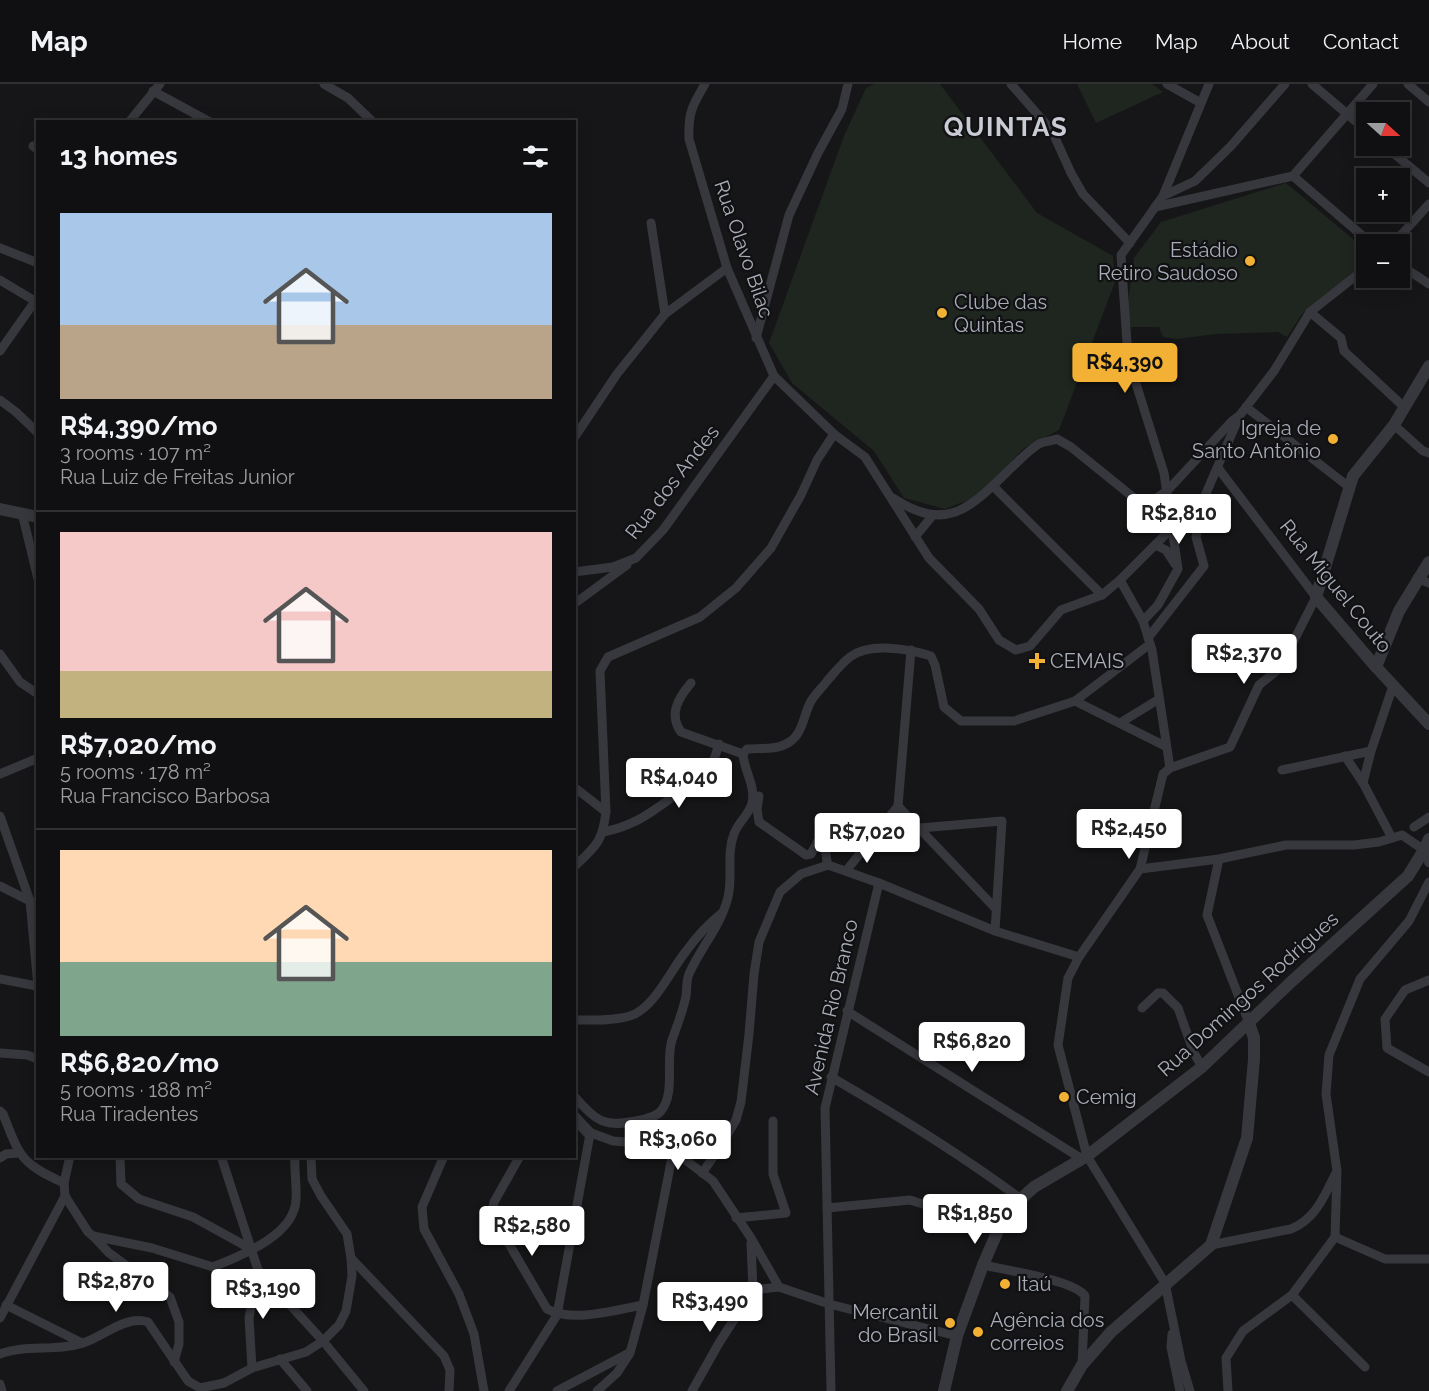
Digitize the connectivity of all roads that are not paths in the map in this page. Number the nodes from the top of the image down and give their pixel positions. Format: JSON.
{"nodes":[{"id":1,"x":324,"y":84,"type":"edge"},
{"id":2,"x":705,"y":84,"type":"edge"},
{"id":3,"x":848,"y":84,"type":"edge"},
{"id":4,"x":1011,"y":84,"type":"edge"},
{"id":5,"x":1167,"y":84,"type":"edge"},
{"id":6,"x":1209,"y":84,"type":"edge"},
{"id":7,"x":1285,"y":84,"type":"edge"},
{"id":8,"x":1312,"y":84,"type":"edge"},
{"id":9,"x":1373,"y":84,"type":"edge"},
{"id":10,"x":1408,"y":84,"type":"edge"},
{"id":11,"x":156,"y":88,"type":"edge"},
{"id":12,"x":1429,"y":102,"type":"edge"},
{"id":13,"x":1201,"y":103,"type":"junction"},
{"id":14,"x":1348,"y":114,"type":"junction"},
{"id":15,"x":131,"y":120,"type":"edge"},
{"id":16,"x":207,"y":120,"type":"edge"},
{"id":17,"x":371,"y":120,"type":"edge"},
{"id":18,"x":1356,"y":121,"type":"edge"},
{"id":19,"x":1397,"y":156,"type":"edge"},
{"id":20,"x":1293,"y":176,"type":"junction"},
{"id":21,"x":1429,"y":183,"type":"edge"},
{"id":22,"x":1163,"y":196,"type":"junction"},
{"id":23,"x":1429,"y":204,"type":"edge"},
{"id":24,"x":1155,"y":207,"type":"junction"},
{"id":25,"x":651,"y":223,"type":"dead end"},
{"id":26,"x":1360,"y":234,"type":"edge"},
{"id":27,"x":1402,"y":234,"type":"edge"},
{"id":28,"x":1130,"y":243,"type":"junction"},
{"id":29,"x":0,"y":248,"type":"edge"},
{"id":30,"x":36,"y":262,"type":"edge"},
{"id":31,"x":727,"y":268,"type":"junction"},
{"id":32,"x":1410,"y":272,"type":"edge"},
{"id":33,"x":1356,"y":276,"type":"edge"},
{"id":34,"x":0,"y":280,"type":"edge"},
{"id":35,"x":1429,"y":284,"type":"edge"},
{"id":36,"x":36,"y":299,"type":"edge"},
{"id":37,"x":1310,"y":312,"type":"junction"},
{"id":38,"x":665,"y":314,"type":"junction"},
{"id":39,"x":756,"y":338,"type":"junction"},
{"id":40,"x":0,"y":351,"type":"edge"},
{"id":41,"x":1429,"y":366,"type":"edge"},
{"id":42,"x":774,"y":376,"type":"junction"},
{"id":43,"x":0,"y":400,"type":"edge"},
{"id":44,"x":1246,"y":407,"type":"junction"},
{"id":45,"x":1404,"y":407,"type":"junction"},
{"id":46,"x":1240,"y":415,"type":"junction"},
{"id":47,"x":1394,"y":425,"type":"junction"},
{"id":48,"x":34,"y":429,"type":"edge"},
{"id":49,"x":834,"y":434,"type":"junction"},
{"id":50,"x":576,"y":435,"type":"edge"},
{"id":51,"x":1429,"y":453,"type":"edge"},
{"id":52,"x":1218,"y":468,"type":"junction"},
{"id":53,"x":993,"y":486,"type":"junction"},
{"id":54,"x":1349,"y":487,"type":"junction"},
{"id":55,"x":1167,"y":491,"type":"junction"},
{"id":56,"x":891,"y":497,"type":"junction"},
{"id":57,"x":1144,"y":506,"type":"junction"},
{"id":58,"x":0,"y":509,"type":"edge"},
{"id":59,"x":22,"y":513,"type":"junction"},
{"id":60,"x":933,"y":515,"type":"junction"},
{"id":61,"x":36,"y":516,"type":"edge"},
{"id":62,"x":1171,"y":523,"type":"junction"},
{"id":63,"x":915,"y":537,"type":"junction"},
{"id":64,"x":1155,"y":545,"type":"junction"},
{"id":65,"x":636,"y":558,"type":"junction"},
{"id":66,"x":1429,"y":562,"type":"edge"},
{"id":67,"x":1178,"y":569,"type":"junction"},
{"id":68,"x":36,"y":571,"type":"edge"},
{"id":69,"x":576,"y":572,"type":"edge"},
{"id":70,"x":1120,"y":580,"type":"junction"},
{"id":71,"x":1423,"y":581,"type":"edge"},
{"id":72,"x":1102,"y":595,"type":"junction"},
{"id":73,"x":1316,"y":597,"type":"junction"},
{"id":74,"x":576,"y":603,"type":"edge"},
{"id":75,"x":1143,"y":621,"type":"junction"},
{"id":76,"x":1149,"y":641,"type":"junction"},
{"id":77,"x":911,"y":650,"type":"junction"},
{"id":78,"x":0,"y":654,"type":"edge"},
{"id":79,"x":1376,"y":667,"type":"junction"},
{"id":80,"x":691,"y":683,"type":"dead end"},
{"id":81,"x":1393,"y":686,"type":"junction"},
{"id":82,"x":36,"y":693,"type":"edge"},
{"id":83,"x":1159,"y":699,"type":"junction"},
{"id":84,"x":1075,"y":701,"type":"junction"},
{"id":85,"x":1120,"y":723,"type":"junction"},
{"id":86,"x":1429,"y":724,"type":"edge"},
{"id":87,"x":719,"y":744,"type":"junction"},
{"id":88,"x":1165,"y":746,"type":"junction"},
{"id":89,"x":1371,"y":751,"type":"junction"},
{"id":90,"x":743,"y":754,"type":"junction"},
{"id":91,"x":1345,"y":756,"type":"junction"},
{"id":92,"x":36,"y":760,"type":"edge"},
{"id":93,"x":1170,"y":768,"type":"junction"},
{"id":94,"x":1282,"y":770,"type":"dead end"},
{"id":95,"x":0,"y":774,"type":"edge"},
{"id":96,"x":1364,"y":783,"type":"junction"},
{"id":97,"x":752,"y":785,"type":"junction"},
{"id":98,"x":576,"y":790,"type":"edge"},
{"id":99,"x":898,"y":806,"type":"junction"},
{"id":100,"x":606,"y":812,"type":"junction"},
{"id":101,"x":0,"y":816,"type":"edge"},
{"id":102,"x":1429,"y":817,"type":"edge"},
{"id":103,"x":1414,"y":827,"type":"dead end"},
{"id":104,"x":920,"y":828,"type":"junction"},
{"id":105,"x":603,"y":832,"type":"junction"},
{"id":106,"x":1397,"y":837,"type":"junction"},
{"id":107,"x":1427,"y":845,"type":"edge"},
{"id":108,"x":1219,"y":859,"type":"junction"},
{"id":109,"x":1429,"y":863,"type":"edge"},
{"id":110,"x":576,"y":865,"type":"edge"},
{"id":111,"x":828,"y":865,"type":"junction"},
{"id":112,"x":1140,"y":868,"type":"junction"},
{"id":113,"x":846,"y":871,"type":"junction"},
{"id":114,"x":1429,"y":882,"type":"edge"},
{"id":115,"x":879,"y":883,"type":"junction"},
{"id":116,"x":0,"y":886,"type":"edge"},
{"id":117,"x":34,"y":899,"type":"edge"},
{"id":118,"x":996,"y":909,"type":"junction"},
{"id":119,"x":723,"y":912,"type":"junction"},
{"id":120,"x":995,"y":931,"type":"junction"},
{"id":121,"x":36,"y":957,"type":"edge"},
{"id":122,"x":1079,"y":957,"type":"junction"},
{"id":123,"x":0,"y":979,"type":"edge"},
{"id":124,"x":1429,"y":980,"type":"edge"},
{"id":125,"x":36,"y":986,"type":"edge"},
{"id":126,"x":1142,"y":1008,"type":"dead end"},
{"id":127,"x":847,"y":1011,"type":"junction"},
{"id":128,"x":576,"y":1020,"type":"edge"},
{"id":129,"x":1249,"y":1023,"type":"junction"},
{"id":130,"x":0,"y":1053,"type":"edge"},
{"id":131,"x":36,"y":1058,"type":"edge"},
{"id":132,"x":1202,"y":1067,"type":"junction"},
{"id":133,"x":1429,"y":1072,"type":"edge"},
{"id":134,"x":831,"y":1077,"type":"junction"},
{"id":135,"x":576,"y":1098,"type":"edge"},
{"id":136,"x":0,"y":1111,"type":"edge"},
{"id":137,"x":576,"y":1119,"type":"edge"},
{"id":138,"x":773,"y":1121,"type":"dead end"},
{"id":139,"x":576,"y":1125,"type":"edge"},
{"id":140,"x":590,"y":1134,"type":"junction"},
{"id":141,"x":719,"y":1149,"type":"junction"},
{"id":142,"x":673,"y":1152,"type":"junction"},
{"id":143,"x":18,"y":1153,"type":"junction"},
{"id":144,"x":1084,"y":1157,"type":"junction"},
{"id":145,"x":0,"y":1158,"type":"edge"},
{"id":146,"x":70,"y":1158,"type":"edge"},
{"id":147,"x":120,"y":1158,"type":"edge"},
{"id":148,"x":222,"y":1158,"type":"edge"},
{"id":149,"x":295,"y":1158,"type":"edge"},
{"id":150,"x":310,"y":1158,"type":"edge"},
{"id":151,"x":443,"y":1158,"type":"edge"},
{"id":152,"x":519,"y":1158,"type":"edge"},
{"id":153,"x":1336,"y":1171,"type":"junction"},
{"id":154,"x":702,"y":1173,"type":"junction"},
{"id":155,"x":64,"y":1183,"type":"junction"},
{"id":156,"x":65,"y":1196,"type":"junction"},
{"id":157,"x":1021,"y":1199,"type":"junction"},
{"id":158,"x":827,"y":1208,"type":"junction"},
{"id":159,"x":736,"y":1218,"type":"junction"},
{"id":160,"x":999,"y":1228,"type":"junction"},
{"id":161,"x":93,"y":1236,"type":"junction"},
{"id":162,"x":1335,"y":1237,"type":"junction"},
{"id":163,"x":751,"y":1238,"type":"junction"},
{"id":164,"x":1211,"y":1245,"type":"junction"},
{"id":165,"x":253,"y":1250,"type":"junction"},
{"id":166,"x":351,"y":1258,"type":"junction"},
{"id":167,"x":1429,"y":1259,"type":"edge"},
{"id":168,"x":983,"y":1265,"type":"junction"},
{"id":169,"x":258,"y":1270,"type":"junction"},
{"id":170,"x":1166,"y":1283,"type":"junction"},
{"id":171,"x":779,"y":1287,"type":"junction"},
{"id":172,"x":753,"y":1290,"type":"junction"},
{"id":173,"x":1292,"y":1295,"type":"junction"},
{"id":174,"x":829,"y":1304,"type":"junction"},
{"id":175,"x":6,"y":1305,"type":"junction"},
{"id":176,"x":643,"y":1305,"type":"junction"},
{"id":177,"x":558,"y":1315,"type":"junction"},
{"id":178,"x":0,"y":1317,"type":"edge"},
{"id":179,"x":1173,"y":1319,"type":"junction"},
{"id":180,"x":957,"y":1336,"type":"junction"},
{"id":181,"x":323,"y":1341,"type":"junction"},
{"id":182,"x":82,"y":1343,"type":"junction"},
{"id":183,"x":630,"y":1353,"type":"junction"},
{"id":184,"x":0,"y":1354,"type":"edge"},
{"id":185,"x":280,"y":1359,"type":"junction"},
{"id":186,"x":174,"y":1362,"type":"junction"},
{"id":187,"x":1082,"y":1365,"type":"junction"},
{"id":188,"x":1365,"y":1367,"type":"dead end"},
{"id":189,"x":252,"y":1368,"type":"junction"},
{"id":190,"x":0,"y":1384,"type":"edge"},
{"id":191,"x":2,"y":1391,"type":"edge"},
{"id":192,"x":308,"y":1391,"type":"edge"},
{"id":193,"x":364,"y":1391,"type":"edge"},
{"id":194,"x":449,"y":1391,"type":"edge"},
{"id":195,"x":484,"y":1391,"type":"edge"},
{"id":196,"x":509,"y":1391,"type":"edge"},
{"id":197,"x":557,"y":1391,"type":"edge"},
{"id":198,"x":597,"y":1391,"type":"edge"},
{"id":199,"x":692,"y":1391,"type":"edge"},
{"id":200,"x":831,"y":1391,"type":"edge"},
{"id":201,"x":944,"y":1391,"type":"edge"},
{"id":202,"x":1067,"y":1391,"type":"edge"},
{"id":203,"x":1180,"y":1391,"type":"edge"},
{"id":204,"x":1190,"y":1391,"type":"edge"},
{"id":205,"x":1228,"y":1391,"type":"edge"}],
"edges":[{"from":1,"to":17,"type":"street"},
{"from":2,"to":31,"type":"street","name":"Rua Olavo Bilac"},
{"from":3,"to":39,"type":"street","name":"Rua Olavo Bilac"},
{"from":4,"to":28,"type":"street"},
{"from":5,"to":13,"type":"street"},
{"from":6,"to":13,"type":"street"},
{"from":7,"to":22,"type":"street"},
{"from":8,"to":14,"type":"street"},
{"from":9,"to":14,"type":"street"},
{"from":10,"to":12,"type":"street"},
{"from":11,"to":15,"type":"street"},
{"from":11,"to":16,"type":"street"},
{"from":13,"to":22,"type":"street"},
{"from":14,"to":18,"type":"street"},
{"from":14,"to":20,"type":"street"},
{"from":19,"to":21,"type":"street"},
{"from":20,"to":24,"type":"street"},
{"from":20,"to":26,"type":"street"},
{"from":22,"to":24,"type":"street"},
{"from":23,"to":27,"type":"street"},
{"from":24,"to":28,"type":"street"},
{"from":25,"to":38,"type":"street"},
{"from":28,"to":55,"type":"street"},
{"from":29,"to":30,"type":"street"},
{"from":31,"to":38,"type":"street"},
{"from":31,"to":39,"type":"street","name":"Rua Olavo Bilac"},
{"from":32,"to":35,"type":"street"},
{"from":33,"to":37,"type":"street"},
{"from":34,"to":36,"type":"street"},
{"from":36,"to":40,"type":"street"},
{"from":37,"to":44,"type":"street"},
{"from":37,"to":45,"type":"street"},
{"from":38,"to":50,"type":"street"},
{"from":39,"to":42,"type":"street"},
{"from":41,"to":45,"type":"street"},
{"from":42,"to":49,"type":"street"},
{"from":42,"to":65,"type":"street","name":"Rua dos Andes"},
{"from":43,"to":48,"type":"street"},
{"from":44,"to":46,"type":"street"},
{"from":44,"to":54,"type":"street"},
{"from":45,"to":47,"type":"street"},
{"from":46,"to":52,"type":"street"},
{"from":46,"to":55,"type":"street"},
{"from":47,"to":51,"type":"street"},
{"from":47,"to":54,"type":"street"},
{"from":49,"to":56,"type":"street"},
{"from":49,"to":100,"type":"street"},
{"from":52,"to":73,"type":"street","name":"Rua Miguel Couto"},
{"from":52,"to":76,"type":"street"},
{"from":53,"to":57,"type":"street"},
{"from":53,"to":60,"type":"street"},
{"from":53,"to":72,"type":"street"},
{"from":54,"to":73,"type":"street"},
{"from":55,"to":57,"type":"street"},
{"from":55,"to":62,"type":"street"},
{"from":56,"to":60,"type":"street"},
{"from":56,"to":63,"type":"street"},
{"from":57,"to":62,"type":"street"},
{"from":58,"to":59,"type":"street"},
{"from":59,"to":61,"type":"street"},
{"from":59,"to":68,"type":"street"},
{"from":60,"to":63,"type":"street"},
{"from":62,"to":64,"type":"street"},
{"from":62,"to":67,"type":"street"},
{"from":63,"to":72,"type":"street"},
{"from":64,"to":67,"type":"street"},
{"from":64,"to":70,"type":"street"},
{"from":65,"to":69,"type":"street","name":"Rua dos Andes"},
{"from":65,"to":74,"type":"street"},
{"from":66,"to":71,"type":"street"},
{"from":67,"to":75,"type":"street"},
{"from":70,"to":72,"type":"street"},
{"from":70,"to":75,"type":"street"},
{"from":71,"to":79,"type":"street"},
{"from":73,"to":79,"type":"street","name":"Rua Miguel Couto"},
{"from":73,"to":93,"type":"street"},
{"from":75,"to":76,"type":"street"},
{"from":76,"to":83,"type":"street"},
{"from":76,"to":84,"type":"street"},
{"from":77,"to":84,"type":"street"},
{"from":77,"to":90,"type":"street"},
{"from":77,"to":99,"type":"street"},
{"from":78,"to":82,"type":"street"},
{"from":79,"to":81,"type":"street","name":"Rua Miguel Couto"},
{"from":80,"to":87,"type":"street"},
{"from":81,"to":86,"type":"street","name":"Rua Miguel Couto"},
{"from":81,"to":89,"type":"street"},
{"from":83,"to":85,"type":"street"},
{"from":83,"to":88,"type":"street"},
{"from":84,"to":85,"type":"street"},
{"from":85,"to":88,"type":"street"},
{"from":87,"to":90,"type":"street"},
{"from":87,"to":105,"type":"street"},
{"from":88,"to":93,"type":"street"},
{"from":89,"to":91,"type":"street"},
{"from":89,"to":96,"type":"street"},
{"from":90,"to":97,"type":"street"},
{"from":91,"to":94,"type":"street"},
{"from":91,"to":96,"type":"street"},
{"from":92,"to":95,"type":"street"},
{"from":93,"to":112,"type":"street"},
{"from":96,"to":106,"type":"street"},
{"from":97,"to":111,"type":"street"},
{"from":97,"to":119,"type":"street"},
{"from":98,"to":100,"type":"street"},
{"from":99,"to":104,"type":"street"},
{"from":99,"to":113,"type":"street"},
{"from":100,"to":105,"type":"street"},
{"from":101,"to":117,"type":"street"},
{"from":102,"to":103,"type":"street"},
{"from":104,"to":118,"type":"street"},
{"from":104,"to":118,"type":"street"},
{"from":105,"to":110,"type":"street"},
{"from":106,"to":107,"type":"street"},
{"from":106,"to":108,"type":"street"},
{"from":107,"to":109,"type":"street"},
{"from":107,"to":129,"type":"street","name":"Rua Domingos Rodrigues"},
{"from":108,"to":112,"type":"street"},
{"from":108,"to":129,"type":"street"},
{"from":111,"to":113,"type":"street"},
{"from":111,"to":141,"type":"street"},
{"from":112,"to":122,"type":"street"},
{"from":113,"to":115,"type":"street"},
{"from":114,"to":153,"type":"street"},
{"from":115,"to":120,"type":"street"},
{"from":115,"to":127,"type":"street","name":"Avenida Rio Branco"},
{"from":116,"to":117,"type":"street"},
{"from":117,"to":121,"type":"street"},
{"from":118,"to":120,"type":"street"},
{"from":119,"to":128,"type":"street"},
{"from":119,"to":135,"type":"street"},
{"from":120,"to":122,"type":"street"},
{"from":122,"to":144,"type":"street"},
{"from":123,"to":125,"type":"street"},
{"from":124,"to":133,"type":"street"},
{"from":126,"to":132,"type":"street"},
{"from":127,"to":134,"type":"street","name":"Avenida Rio Branco"},
{"from":127,"to":144,"type":"street"},
{"from":129,"to":132,"type":"street","name":"Rua Domingos Rodrigues"},
{"from":129,"to":164,"type":"street"},
{"from":130,"to":131,"type":"street"},
{"from":132,"to":144,"type":"street","name":"Rua Domingos Rodrigues"},
{"from":134,"to":157,"type":"street"},
{"from":134,"to":158,"type":"street","name":"Avenida Rio Branco"},
{"from":136,"to":143,"type":"street"},
{"from":137,"to":140,"type":"street"},
{"from":138,"to":159,"type":"street"},
{"from":139,"to":140,"type":"street"},
{"from":140,"to":142,"type":"street"},
{"from":140,"to":177,"type":"street"},
{"from":141,"to":142,"type":"street"},
{"from":141,"to":154,"type":"street"},
{"from":142,"to":154,"type":"street"},
{"from":142,"to":176,"type":"street"},
{"from":143,"to":145,"type":"street"},
{"from":143,"to":155,"type":"street"},
{"from":144,"to":157,"type":"street","name":"Rua Domingos Rodrigues"},
{"from":144,"to":170,"type":"street"},
{"from":146,"to":155,"type":"street"},
{"from":147,"to":165,"type":"street"},
{"from":148,"to":165,"type":"street"},
{"from":149,"to":165,"type":"street"},
{"from":150,"to":166,"type":"street"},
{"from":151,"to":195,"type":"street"},
{"from":152,"to":177,"type":"street"},
{"from":153,"to":162,"type":"street"},
{"from":153,"to":164,"type":"street"},
{"from":154,"to":159,"type":"street"},
{"from":155,"to":156,"type":"street"},
{"from":156,"to":161,"type":"street"},
{"from":156,"to":175,"type":"street"},
{"from":157,"to":160,"type":"street","name":"Rua Domingos Rodrigues"},
{"from":158,"to":160,"type":"street"},
{"from":158,"to":174,"type":"street","name":"Avenida Rio Branco"},
{"from":159,"to":163,"type":"street"},
{"from":160,"to":168,"type":"street","name":"Rua Domingos Rodrigues"},
{"from":161,"to":165,"type":"street"},
{"from":161,"to":186,"type":"street"},
{"from":162,"to":167,"type":"street"},
{"from":162,"to":173,"type":"street"},
{"from":163,"to":171,"type":"street"},
{"from":163,"to":172,"type":"street"},
{"from":164,"to":170,"type":"street"},
{"from":165,"to":169,"type":"street"},
{"from":166,"to":181,"type":"street"},
{"from":166,"to":194,"type":"street"},
{"from":168,"to":180,"type":"street","name":"Rua Domingos Rodrigues"},
{"from":168,"to":187,"type":"street"},
{"from":169,"to":181,"type":"street"},
{"from":169,"to":189,"type":"street"},
{"from":170,"to":179,"type":"street"},
{"from":170,"to":187,"type":"street"},
{"from":171,"to":172,"type":"street"},
{"from":171,"to":174,"type":"street"},
{"from":172,"to":199,"type":"street"},
{"from":173,"to":188,"type":"street"},
{"from":173,"to":205,"type":"street"},
{"from":174,"to":180,"type":"street"},
{"from":174,"to":200,"type":"street","name":"Avenida Rio Branco"},
{"from":175,"to":178,"type":"street"},
{"from":175,"to":182,"type":"street"},
{"from":176,"to":177,"type":"street"},
{"from":176,"to":183,"type":"street"},
{"from":177,"to":196,"type":"street"},
{"from":179,"to":203,"type":"street"},
{"from":179,"to":204,"type":"street"},
{"from":180,"to":201,"type":"street","name":"Rua Domingos Rodrigues"},
{"from":181,"to":185,"type":"street"},
{"from":181,"to":193,"type":"street"},
{"from":182,"to":184,"type":"street"},
{"from":182,"to":186,"type":"street"},
{"from":183,"to":197,"type":"street"},
{"from":183,"to":198,"type":"street"},
{"from":185,"to":189,"type":"street"},
{"from":185,"to":192,"type":"street"},
{"from":186,"to":189,"type":"street"},
{"from":187,"to":202,"type":"street"},
{"from":190,"to":191,"type":"street"}]}
